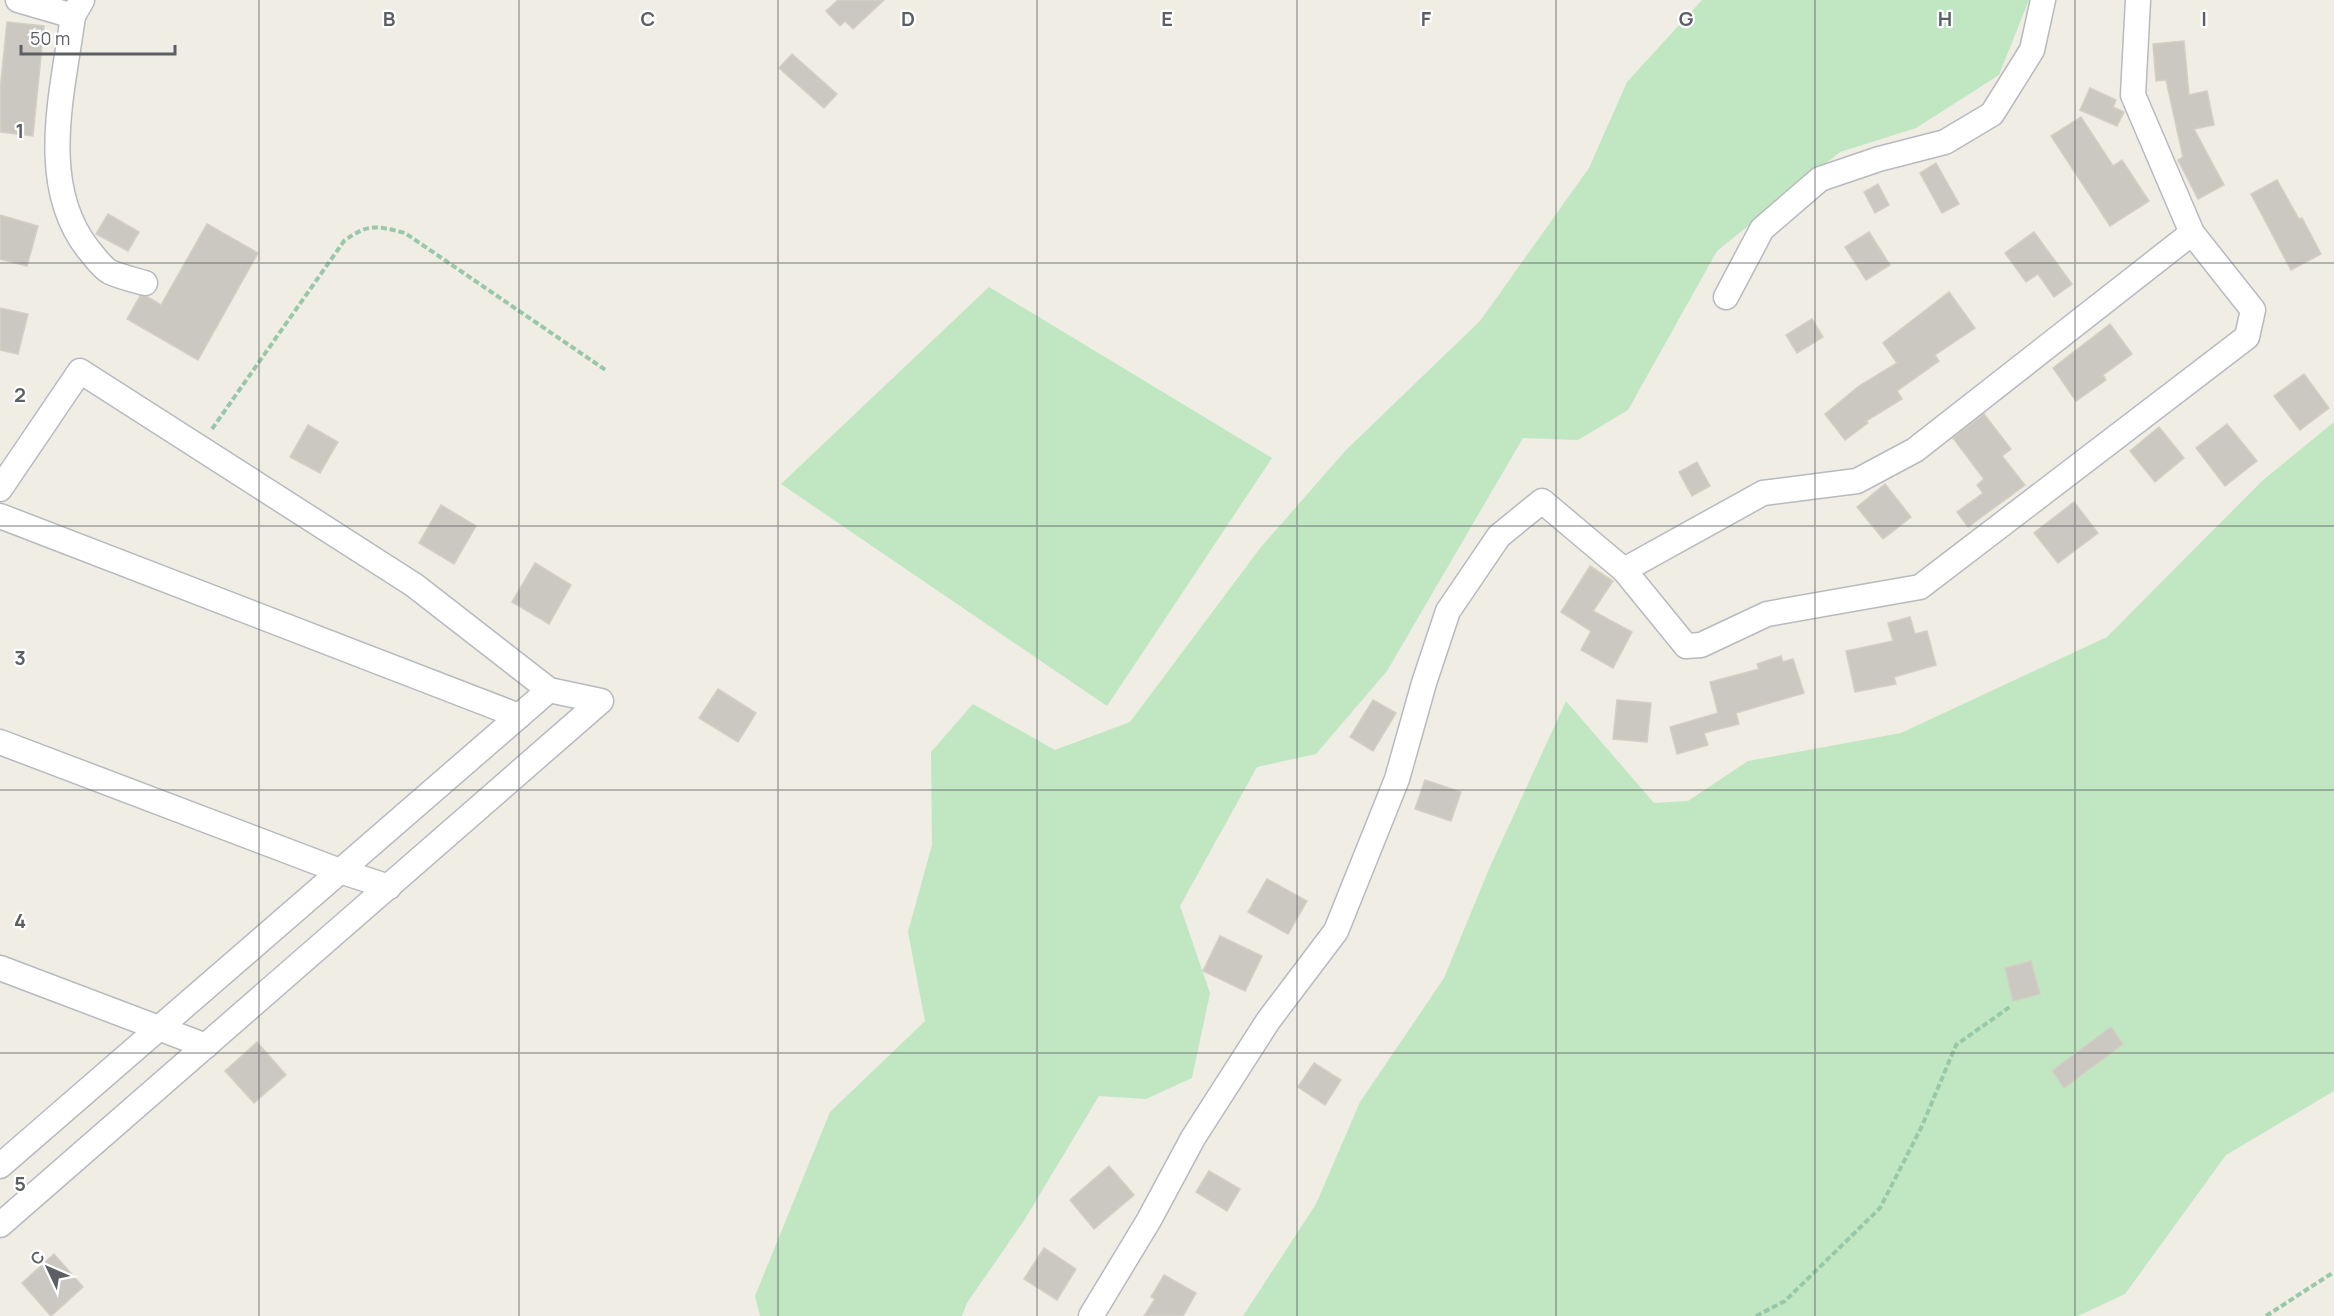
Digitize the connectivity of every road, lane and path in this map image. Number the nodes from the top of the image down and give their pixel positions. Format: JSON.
{"nodes":[{"id":1,"x":18,"y":0,"type":"edge"},
{"id":2,"x":2043,"y":0,"type":"edge"},
{"id":3,"x":2138,"y":0,"type":"edge"},
{"id":4,"x":78,"y":8,"type":"edge"},
{"id":5,"x":2192,"y":233,"type":"junction"},
{"id":6,"x":145,"y":284,"type":"dead end"},
{"id":7,"x":1726,"y":297,"type":"dead end"},
{"id":8,"x":607,"y":371,"type":"dead end"},
{"id":9,"x":199,"y":447,"type":"junction"},
{"id":10,"x":0,"y":489,"type":"edge"},
{"id":11,"x":0,"y":516,"type":"edge"},
{"id":12,"x":1624,"y":570,"type":"junction"},
{"id":13,"x":549,"y":690,"type":"junction"},
{"id":14,"x":519,"y":716,"type":"junction"},
{"id":15,"x":0,"y":741,"type":"edge"},
{"id":16,"x":340,"y":871,"type":"junction"},
{"id":17,"x":389,"y":886,"type":"junction"},
{"id":18,"x":0,"y":968,"type":"edge"},
{"id":19,"x":2011,"y":1006,"type":"dead end"},
{"id":20,"x":160,"y":1027,"type":"junction"},
{"id":21,"x":206,"y":1046,"type":"junction"},
{"id":22,"x":0,"y":1166,"type":"edge"},
{"id":23,"x":1,"y":1222,"type":"edge"},
{"id":24,"x":2334,"y":1272,"type":"edge"},
{"id":25,"x":1091,"y":1316,"type":"edge"},
{"id":26,"x":1756,"y":1316,"type":"edge"},
{"id":27,"x":2266,"y":1316,"type":"edge"}],
"edges":[{"from":1,"to":4,"type":"street"},
{"from":2,"to":7,"type":"street"},
{"from":3,"to":5,"type":"street"},
{"from":4,"to":6,"type":"street"},
{"from":5,"to":12,"type":"street"},
{"from":5,"to":12,"type":"street"},
{"from":8,"to":9,"type":"path"},
{"from":9,"to":10,"type":"street"},
{"from":9,"to":13,"type":"street"},
{"from":11,"to":14,"type":"street"},
{"from":12,"to":25,"type":"street"},
{"from":13,"to":14,"type":"street"},
{"from":13,"to":17,"type":"street"},
{"from":14,"to":16,"type":"street"},
{"from":15,"to":16,"type":"street"},
{"from":16,"to":17,"type":"street"},
{"from":16,"to":20,"type":"street"},
{"from":17,"to":21,"type":"street"},
{"from":18,"to":20,"type":"street"},
{"from":19,"to":26,"type":"path"},
{"from":20,"to":21,"type":"street"},
{"from":20,"to":22,"type":"street"},
{"from":21,"to":23,"type":"street"},
{"from":24,"to":27,"type":"path"}]}
